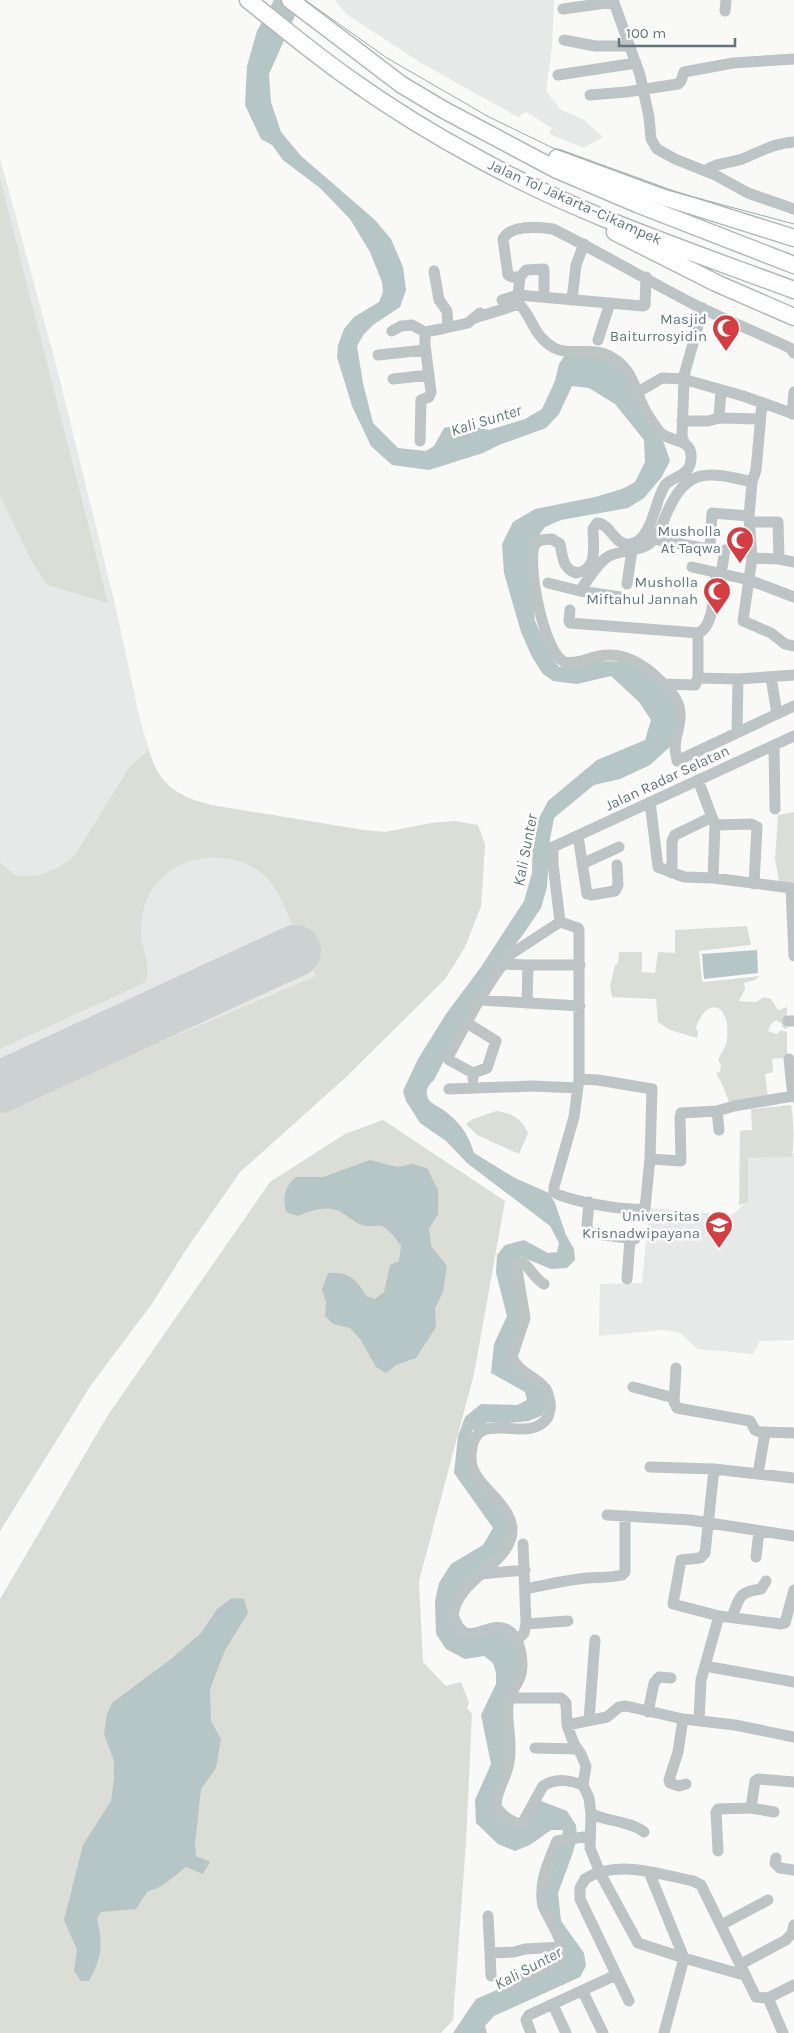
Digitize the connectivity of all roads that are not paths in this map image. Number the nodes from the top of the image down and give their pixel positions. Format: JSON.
{"nodes":[{"id":1,"x":249,"y":0,"type":"edge"},
{"id":2,"x":290,"y":0,"type":"edge"},
{"id":3,"x":613,"y":1,"type":"edge"},
{"id":4,"x":563,"y":8,"type":"dead end"},
{"id":5,"x":564,"y":40,"type":"dead end"},
{"id":6,"x":628,"y":46,"type":"junction"},
{"id":7,"x":794,"y":59,"type":"edge"},
{"id":8,"x":636,"y":63,"type":"junction"},
{"id":9,"x":558,"y":75,"type":"dead end"},
{"id":10,"x":644,"y":90,"type":"junction"},
{"id":11,"x":590,"y":95,"type":"dead end"},
{"id":12,"x":485,"y":131,"type":"junction"},
{"id":13,"x":794,"y":142,"type":"edge"},
{"id":14,"x":705,"y":171,"type":"junction"},
{"id":15,"x":546,"y":193,"type":"junction"},
{"id":16,"x":794,"y":209,"type":"edge"},
{"id":17,"x":794,"y":238,"type":"edge"},
{"id":18,"x":584,"y":244,"type":"junction"},
{"id":19,"x":794,"y":265,"type":"edge"},
{"id":20,"x":434,"y":271,"type":"dead end"},
{"id":21,"x":520,"y":277,"type":"junction"},
{"id":22,"x":646,"y":277,"type":"junction"},
{"id":23,"x":794,"y":290,"type":"edge"},
{"id":24,"x":518,"y":295,"type":"junction"},
{"id":25,"x":544,"y":296,"type":"junction"},
{"id":26,"x":572,"y":300,"type":"junction"},
{"id":27,"x":610,"y":303,"type":"junction"},
{"id":28,"x":703,"y":308,"type":"junction"},
{"id":29,"x":794,"y":317,"type":"edge"},
{"id":30,"x":474,"y":318,"type":"junction"},
{"id":31,"x":448,"y":327,"type":"junction"},
{"id":32,"x":392,"y":331,"type":"dead end"},
{"id":33,"x":425,"y":332,"type":"junction"},
{"id":34,"x":598,"y":340,"type":"dead end"},
{"id":35,"x":426,"y":350,"type":"junction"},
{"id":36,"x":794,"y":353,"type":"edge"},
{"id":37,"x":378,"y":355,"type":"dead end"},
{"id":38,"x":429,"y":375,"type":"junction"},
{"id":39,"x":393,"y":379,"type":"dead end"},
{"id":40,"x":684,"y":379,"type":"junction"},
{"id":41,"x":721,"y":390,"type":"junction"},
{"id":42,"x":638,"y":392,"type":"junction"},
{"id":43,"x":794,"y":392,"type":"edge"},
{"id":44,"x":762,"y":402,"type":"junction"},
{"id":45,"x":793,"y":414,"type":"edge"},
{"id":46,"x":719,"y":418,"type":"junction"},
{"id":47,"x":760,"y":419,"type":"junction"},
{"id":48,"x":682,"y":421,"type":"junction"},
{"id":49,"x":420,"y":440,"type":"dead end"},
{"id":50,"x":684,"y":442,"type":"junction"},
{"id":51,"x":752,"y":482,"type":"junction"},
{"id":52,"x":749,"y":519,"type":"junction"},
{"id":53,"x":654,"y":539,"type":"junction"},
{"id":54,"x":632,"y":550,"type":"junction"},
{"id":55,"x":725,"y":550,"type":"dead end"},
{"id":56,"x":752,"y":558,"type":"junction"},
{"id":57,"x":779,"y":559,"type":"junction"},
{"id":58,"x":794,"y":562,"type":"edge"},
{"id":59,"x":692,"y":567,"type":"dead end"},
{"id":60,"x":719,"y":574,"type":"junction"},
{"id":61,"x":750,"y":580,"type":"junction"},
{"id":62,"x":548,"y":583,"type":"dead end"},
{"id":63,"x":627,"y":584,"type":"dead end"},
{"id":64,"x":580,"y":591,"type":"junction"},
{"id":65,"x":794,"y":596,"type":"edge"},
{"id":66,"x":620,"y":598,"type":"dead end"},
{"id":67,"x":570,"y":610,"type":"dead end"},
{"id":68,"x":698,"y":633,"type":"junction"},
{"id":69,"x":794,"y":646,"type":"edge"},
{"id":70,"x":794,"y":674,"type":"edge"},
{"id":71,"x":771,"y":677,"type":"junction"},
{"id":72,"x":698,"y":678,"type":"junction"},
{"id":73,"x":738,"y":679,"type":"junction"},
{"id":74,"x":664,"y":684,"type":"junction"},
{"id":75,"x":794,"y":706,"type":"edge"},
{"id":76,"x":777,"y":714,"type":"junction"},
{"id":77,"x":737,"y":732,"type":"junction"},
{"id":78,"x":794,"y":736,"type":"edge"},
{"id":79,"x":774,"y":745,"type":"junction"},
{"id":80,"x":698,"y":780,"type":"junction"},
{"id":81,"x":650,"y":802,"type":"junction"},
{"id":82,"x":775,"y":809,"type":"dead end"},
{"id":83,"x":714,"y":821,"type":"junction"},
{"id":84,"x":578,"y":836,"type":"junction"},
{"id":85,"x":620,"y":847,"type":"dead end"},
{"id":86,"x":582,"y":864,"type":"junction"},
{"id":87,"x":617,"y":865,"type":"dead end"},
{"id":88,"x":672,"y":873,"type":"junction"},
{"id":89,"x":713,"y":878,"type":"junction"},
{"id":90,"x":754,"y":884,"type":"junction"},
{"id":91,"x":793,"y":888,"type":"edge"},
{"id":92,"x":560,"y":922,"type":"junction"},
{"id":93,"x":794,"y":956,"type":"edge"},
{"id":94,"x":503,"y":964,"type":"junction"},
{"id":95,"x":528,"y":965,"type":"junction"},
{"id":96,"x":580,"y":965,"type":"junction"},
{"id":97,"x":479,"y":1000,"type":"junction"},
{"id":98,"x":527,"y":1004,"type":"junction"},
{"id":99,"x":580,"y":1006,"type":"junction"},
{"id":100,"x":467,"y":1023,"type":"junction"},
{"id":101,"x":788,"y":1059,"type":"dead end"},
{"id":102,"x":473,"y":1073,"type":"junction"},
{"id":103,"x":578,"y":1084,"type":"junction"},
{"id":104,"x":473,"y":1088,"type":"junction"},
{"id":105,"x":449,"y":1089,"type":"dead end"},
{"id":106,"x":794,"y":1096,"type":"edge"},
{"id":107,"x":717,"y":1111,"type":"junction"},
{"id":108,"x":719,"y":1130,"type":"dead end"},
{"id":109,"x":650,"y":1159,"type":"junction"},
{"id":110,"x":589,"y":1202,"type":"junction"},
{"id":111,"x":627,"y":1279,"type":"dead end"},
{"id":112,"x":544,"y":1284,"type":"dead end"},
{"id":113,"x":676,"y":1368,"type":"dead end"},
{"id":114,"x":633,"y":1387,"type":"dead end"},
{"id":115,"x":674,"y":1398,"type":"junction"},
{"id":116,"x":765,"y":1432,"type":"junction"},
{"id":117,"x":794,"y":1433,"type":"edge"},
{"id":118,"x":650,"y":1468,"type":"dead end"},
{"id":119,"x":714,"y":1469,"type":"junction"},
{"id":120,"x":758,"y":1474,"type":"junction"},
{"id":121,"x":794,"y":1478,"type":"edge"},
{"id":122,"x":607,"y":1515,"type":"dead end"},
{"id":123,"x":625,"y":1516,"type":"junction"},
{"id":124,"x":708,"y":1523,"type":"junction"},
{"id":125,"x":760,"y":1531,"type":"junction"},
{"id":126,"x":794,"y":1536,"type":"edge"},
{"id":127,"x":523,"y":1544,"type":"dead end"},
{"id":128,"x":756,"y":1557,"type":"dead end"},
{"id":129,"x":525,"y":1570,"type":"junction"},
{"id":130,"x":480,"y":1574,"type":"junction"},
{"id":131,"x":766,"y":1581,"type":"dead end"},
{"id":132,"x":525,"y":1589,"type":"junction"},
{"id":133,"x":794,"y":1590,"type":"edge"},
{"id":134,"x":719,"y":1616,"type":"junction"},
{"id":135,"x":732,"y":1617,"type":"junction"},
{"id":136,"x":568,"y":1621,"type":"dead end"},
{"id":137,"x":526,"y":1624,"type":"junction"},
{"id":138,"x":517,"y":1640,"type":"junction"},
{"id":139,"x":595,"y":1640,"type":"dead end"},
{"id":140,"x":705,"y":1666,"type":"junction"},
{"id":141,"x":671,"y":1678,"type":"dead end"},
{"id":142,"x":794,"y":1682,"type":"edge"},
{"id":143,"x":509,"y":1698,"type":"junction"},
{"id":144,"x":648,"y":1712,"type":"junction"},
{"id":145,"x":683,"y":1719,"type":"junction"},
{"id":146,"x":589,"y":1720,"type":"junction"},
{"id":147,"x":699,"y":1721,"type":"junction"},
{"id":148,"x":567,"y":1725,"type":"junction"},
{"id":149,"x":794,"y":1737,"type":"edge"},
{"id":150,"x":535,"y":1748,"type":"dead end"},
{"id":151,"x":577,"y":1749,"type":"junction"},
{"id":152,"x":794,"y":1782,"type":"edge"},
{"id":153,"x":686,"y":1784,"type":"dead end"},
{"id":154,"x":583,"y":1785,"type":"junction"},
{"id":155,"x":751,"y":1808,"type":"junction"},
{"id":156,"x":774,"y":1812,"type":"dead end"},
{"id":157,"x":591,"y":1814,"type":"junction"},
{"id":158,"x":644,"y":1832,"type":"dead end"},
{"id":159,"x":590,"y":1836,"type":"junction"},
{"id":160,"x":718,"y":1851,"type":"dead end"},
{"id":161,"x":776,"y":1858,"type":"dead end"},
{"id":162,"x":794,"y":1870,"type":"edge"},
{"id":163,"x":649,"y":1872,"type":"junction"},
{"id":164,"x":600,"y":1873,"type":"junction"},
{"id":165,"x":768,"y":1900,"type":"dead end"},
{"id":166,"x":488,"y":1916,"type":"dead end"},
{"id":167,"x":721,"y":1925,"type":"junction"},
{"id":168,"x":794,"y":1925,"type":"edge"},
{"id":169,"x":562,"y":1948,"type":"junction"},
{"id":170,"x":490,"y":1953,"type":"junction"},
{"id":171,"x":684,"y":1958,"type":"junction"},
{"id":172,"x":743,"y":1969,"type":"junction"},
{"id":173,"x":616,"y":1975,"type":"junction"},
{"id":174,"x":491,"y":1976,"type":"dead end"},
{"id":175,"x":794,"y":1985,"type":"edge"},
{"id":176,"x":506,"y":1986,"type":"dead end"},
{"id":177,"x":583,"y":1992,"type":"junction"},
{"id":178,"x":768,"y":1998,"type":"junction"},
{"id":179,"x":629,"y":2001,"type":"dead end"},
{"id":180,"x":553,"y":2005,"type":"junction"},
{"id":181,"x":529,"y":2028,"type":"edge"},
{"id":182,"x":566,"y":2033,"type":"edge"},
{"id":183,"x":604,"y":2033,"type":"edge"},
{"id":184,"x":664,"y":2033,"type":"edge"},
{"id":185,"x":783,"y":2033,"type":"edge"}],
"edges":[{"from":1,"to":15,"type":"highway","name":"Jalan Tol Jakarta–Cikampek"},
{"from":2,"to":12,"type":"highway","name":"Jalan Tol Jakarta–Cikampek"},
{"from":3,"to":4,"type":"street"},
{"from":3,"to":6,"type":"street"},
{"from":5,"to":6,"type":"street"},
{"from":6,"to":8,"type":"street"},
{"from":7,"to":10,"type":"street"},
{"from":8,"to":9,"type":"street"},
{"from":8,"to":10,"type":"street"},
{"from":10,"to":11,"type":"street"},
{"from":10,"to":14,"type":"street"},
{"from":12,"to":17,"type":"highway"},
{"from":12,"to":19,"type":"highway","name":"Jalan Tol Jakarta–Cikampek"},
{"from":13,"to":14,"type":"street"},
{"from":14,"to":16,"type":"street"},
{"from":15,"to":23,"type":"highway","name":"Jalan Tol Jakarta–Cikampek"},
{"from":15,"to":29,"type":"highway"},
{"from":18,"to":21,"type":"street"},
{"from":18,"to":22,"type":"street"},
{"from":18,"to":26,"type":"street"},
{"from":20,"to":31,"type":"street"},
{"from":21,"to":24,"type":"street"},
{"from":21,"to":25,"type":"street"},
{"from":22,"to":27,"type":"street"},
{"from":22,"to":28,"type":"street"},
{"from":24,"to":25,"type":"street"},
{"from":24,"to":30,"type":"street"},
{"from":25,"to":26,"type":"street"},
{"from":26,"to":27,"type":"street"},
{"from":27,"to":34,"type":"street"},
{"from":28,"to":36,"type":"street"},
{"from":28,"to":40,"type":"street"},
{"from":30,"to":31,"type":"street"},
{"from":30,"to":42,"type":"street"},
{"from":31,"to":33,"type":"street"},
{"from":32,"to":33,"type":"street"},
{"from":33,"to":35,"type":"street"},
{"from":35,"to":37,"type":"street"},
{"from":35,"to":38,"type":"street"},
{"from":38,"to":39,"type":"street"},
{"from":38,"to":49,"type":"street"},
{"from":40,"to":41,"type":"street"},
{"from":40,"to":42,"type":"street"},
{"from":40,"to":48,"type":"street"},
{"from":41,"to":44,"type":"street"},
{"from":41,"to":46,"type":"street"},
{"from":42,"to":50,"type":"street"},
{"from":43,"to":45,"type":"street"},
{"from":44,"to":45,"type":"street"},
{"from":44,"to":47,"type":"street"},
{"from":46,"to":47,"type":"street"},
{"from":46,"to":48,"type":"street"},
{"from":47,"to":51,"type":"street"},
{"from":48,"to":50,"type":"street"},
{"from":50,"to":74,"type":"street"},
{"from":51,"to":52,"type":"street"},
{"from":51,"to":53,"type":"street"},
{"from":52,"to":53,"type":"street"},
{"from":52,"to":56,"type":"street"},
{"from":52,"to":57,"type":"street"},
{"from":53,"to":54,"type":"street"},
{"from":54,"to":63,"type":"street"},
{"from":54,"to":64,"type":"street"},
{"from":55,"to":60,"type":"street"},
{"from":56,"to":57,"type":"street"},
{"from":56,"to":61,"type":"street"},
{"from":57,"to":58,"type":"street"},
{"from":59,"to":60,"type":"street"},
{"from":60,"to":61,"type":"street"},
{"from":60,"to":68,"type":"street"},
{"from":61,"to":65,"type":"street"},
{"from":61,"to":69,"type":"street"},
{"from":62,"to":64,"type":"street"},
{"from":64,"to":66,"type":"street"},
{"from":67,"to":68,"type":"street"},
{"from":68,"to":72,"type":"street"},
{"from":70,"to":71,"type":"street"},
{"from":71,"to":73,"type":"street"},
{"from":71,"to":76,"type":"street"},
{"from":72,"to":73,"type":"street"},
{"from":72,"to":74,"type":"street"},
{"from":73,"to":77,"type":"street"},
{"from":74,"to":77,"type":"street"},
{"from":75,"to":76,"type":"street"},
{"from":76,"to":77,"type":"street"},
{"from":78,"to":79,"type":"street","name":"Jalan Radar Selatan"},
{"from":79,"to":80,"type":"street","name":"Jalan Radar Selatan"},
{"from":79,"to":82,"type":"street"},
{"from":80,"to":81,"type":"street","name":"Jalan Radar Selatan"},
{"from":80,"to":83,"type":"street"},
{"from":81,"to":84,"type":"street","name":"Jalan Radar Selatan"},
{"from":81,"to":88,"type":"street"},
{"from":83,"to":88,"type":"street"},
{"from":83,"to":89,"type":"street"},
{"from":83,"to":90,"type":"street"},
{"from":84,"to":86,"type":"street"},
{"from":84,"to":92,"type":"street","name":"Jalan Radar Selatan"},
{"from":85,"to":86,"type":"street"},
{"from":86,"to":87,"type":"street"},
{"from":88,"to":89,"type":"street"},
{"from":89,"to":90,"type":"street"},
{"from":90,"to":91,"type":"street"},
{"from":91,"to":93,"type":"street"},
{"from":92,"to":94,"type":"street"},
{"from":92,"to":96,"type":"street"},
{"from":94,"to":95,"type":"street"},
{"from":94,"to":97,"type":"street"},
{"from":95,"to":96,"type":"street"},
{"from":95,"to":98,"type":"street"},
{"from":96,"to":99,"type":"street"},
{"from":97,"to":98,"type":"street"},
{"from":97,"to":100,"type":"street"},
{"from":98,"to":99,"type":"street"},
{"from":99,"to":103,"type":"street"},
{"from":100,"to":102,"type":"street"},
{"from":100,"to":102,"type":"street"},
{"from":101,"to":106,"type":"street"},
{"from":102,"to":104,"type":"street"},
{"from":103,"to":104,"type":"street"},
{"from":103,"to":109,"type":"street"},
{"from":103,"to":110,"type":"street"},
{"from":104,"to":105,"type":"street"},
{"from":106,"to":107,"type":"street"},
{"from":107,"to":108,"type":"street"},
{"from":107,"to":109,"type":"street"},
{"from":109,"to":110,"type":"street"},
{"from":110,"to":111,"type":"street"},
{"from":112,"to":130,"type":"street"},
{"from":113,"to":115,"type":"street"},
{"from":114,"to":115,"type":"street"},
{"from":115,"to":116,"type":"street"},
{"from":116,"to":117,"type":"street"},
{"from":116,"to":120,"type":"street"},
{"from":118,"to":119,"type":"street"},
{"from":119,"to":120,"type":"street"},
{"from":119,"to":124,"type":"street"},
{"from":120,"to":121,"type":"street"},
{"from":122,"to":123,"type":"street"},
{"from":123,"to":124,"type":"street"},
{"from":123,"to":132,"type":"street"},
{"from":124,"to":125,"type":"street"},
{"from":124,"to":134,"type":"street"},
{"from":125,"to":126,"type":"street"},
{"from":125,"to":128,"type":"street"},
{"from":127,"to":129,"type":"street"},
{"from":129,"to":130,"type":"street"},
{"from":129,"to":132,"type":"street"},
{"from":130,"to":138,"type":"street"},
{"from":131,"to":135,"type":"street"},
{"from":132,"to":137,"type":"street"},
{"from":133,"to":135,"type":"street"},
{"from":134,"to":135,"type":"street"},
{"from":134,"to":140,"type":"street"},
{"from":136,"to":137,"type":"street"},
{"from":137,"to":138,"type":"street"},
{"from":138,"to":143,"type":"street"},
{"from":139,"to":146,"type":"street"},
{"from":140,"to":142,"type":"street"},
{"from":140,"to":147,"type":"street"},
{"from":141,"to":144,"type":"street"},
{"from":143,"to":148,"type":"street"},
{"from":143,"to":154,"type":"street"},
{"from":144,"to":145,"type":"street"},
{"from":144,"to":146,"type":"street"},
{"from":145,"to":147,"type":"street"},
{"from":145,"to":153,"type":"street"},
{"from":146,"to":148,"type":"street"},
{"from":147,"to":149,"type":"street"},
{"from":148,"to":151,"type":"street"},
{"from":150,"to":151,"type":"street"},
{"from":151,"to":154,"type":"street"},
{"from":152,"to":155,"type":"street"},
{"from":154,"to":157,"type":"street"},
{"from":155,"to":156,"type":"street"},
{"from":155,"to":160,"type":"street"},
{"from":157,"to":158,"type":"street"},
{"from":157,"to":159,"type":"street"},
{"from":159,"to":164,"type":"street"},
{"from":159,"to":169,"type":"street"},
{"from":161,"to":162,"type":"street"},
{"from":163,"to":164,"type":"street"},
{"from":163,"to":167,"type":"street"},
{"from":163,"to":171,"type":"street"},
{"from":164,"to":171,"type":"street"},
{"from":164,"to":173,"type":"street"},
{"from":165,"to":167,"type":"street"},
{"from":166,"to":170,"type":"street"},
{"from":167,"to":172,"type":"street"},
{"from":168,"to":172,"type":"street"},
{"from":169,"to":170,"type":"street"},
{"from":169,"to":176,"type":"street"},
{"from":170,"to":174,"type":"street"},
{"from":171,"to":172,"type":"street"},
{"from":171,"to":184,"type":"street"},
{"from":172,"to":178,"type":"street"},
{"from":173,"to":177,"type":"street"},
{"from":173,"to":179,"type":"street"},
{"from":175,"to":178,"type":"street"},
{"from":177,"to":180,"type":"street"},
{"from":177,"to":183,"type":"street"},
{"from":178,"to":185,"type":"street"},
{"from":180,"to":181,"type":"street"},
{"from":180,"to":182,"type":"street"}]}
